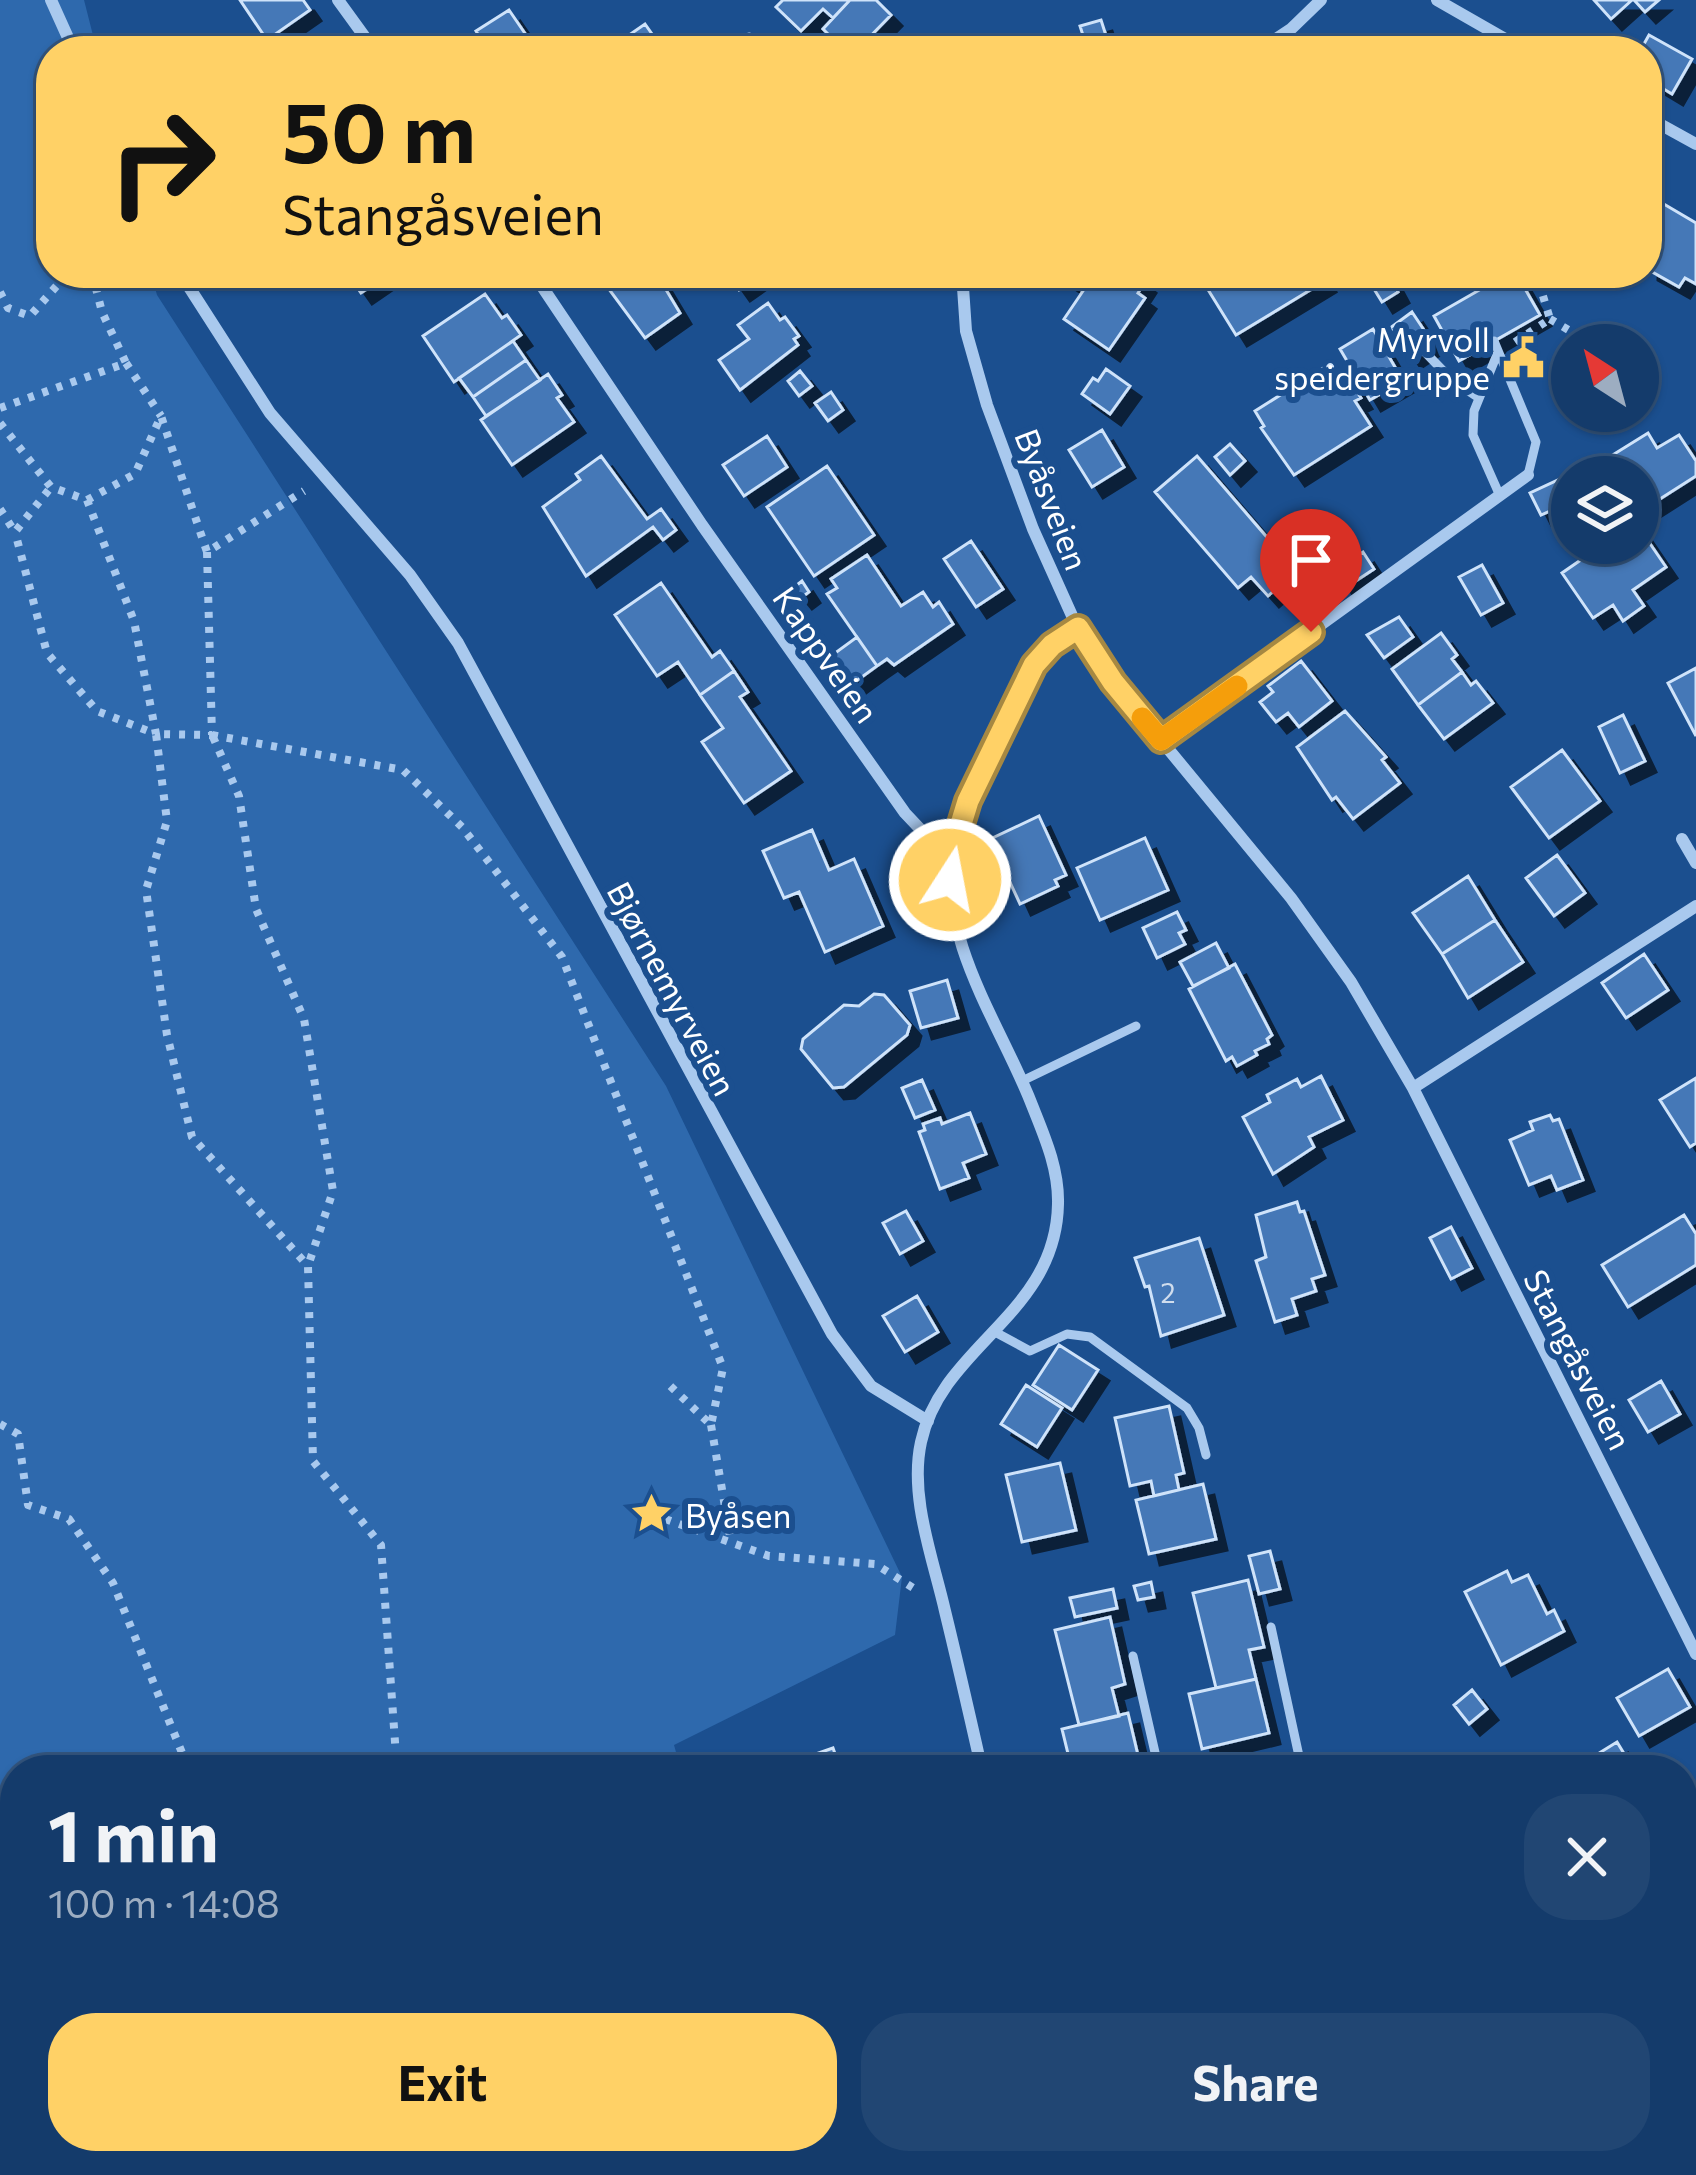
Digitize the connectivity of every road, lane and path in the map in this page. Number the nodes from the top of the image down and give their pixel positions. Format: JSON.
{"nodes":[{"id":1,"x":50,"y":0,"type":"edge"},
{"id":2,"x":338,"y":0,"type":"edge"},
{"id":3,"x":1321,"y":0,"type":"edge"},
{"id":4,"x":1437,"y":0,"type":"edge"},
{"id":5,"x":67,"y":36,"type":"edge"},
{"id":6,"x":364,"y":36,"type":"edge"},
{"id":7,"x":1280,"y":36,"type":"edge"},
{"id":8,"x":1500,"y":36,"type":"edge"},
{"id":9,"x":1662,"y":125,"type":"edge"},
{"id":10,"x":1696,"y":144,"type":"edge"},
{"id":11,"x":55,"y":288,"type":"edge"},
{"id":12,"x":96,"y":288,"type":"edge"},
{"id":13,"x":189,"y":288,"type":"edge"},
{"id":14,"x":543,"y":288,"type":"edge"},
{"id":15,"x":963,"y":288,"type":"edge"},
{"id":16,"x":1541,"y":288,"type":"edge"},
{"id":17,"x":0,"y":292,"type":"edge"},
{"id":18,"x":1550,"y":319,"type":"junction"},
{"id":19,"x":1558,"y":324,"type":"edge"},
{"id":20,"x":1496,"y":347,"type":"junction"},
{"id":21,"x":1421,"y":349,"type":"dead end"},
{"id":22,"x":126,"y":363,"type":"junction"},
{"id":23,"x":1479,"y":398,"type":"junction"},
{"id":24,"x":0,"y":408,"type":"edge"},
{"id":25,"x":161,"y":416,"type":"junction"},
{"id":26,"x":0,"y":423,"type":"edge"},
{"id":27,"x":1528,"y":475,"type":"joint"},
{"id":28,"x":324,"y":478,"type":"junction"},
{"id":29,"x":51,"y":487,"type":"junction"},
{"id":30,"x":1500,"y":496,"type":"junction"},
{"id":31,"x":87,"y":500,"type":"junction"},
{"id":32,"x":0,"y":509,"type":"edge"},
{"id":33,"x":15,"y":532,"type":"junction"},
{"id":34,"x":207,"y":552,"type":"junction"},
{"id":35,"x":1078,"y":628,"type":"junction"},
{"id":36,"x":156,"y":734,"type":"junction"},
{"id":37,"x":212,"y":735,"type":"junction"},
{"id":38,"x":1161,"y":740,"type":"junction"},
{"id":39,"x":1682,"y":839,"type":"dead end"},
{"id":40,"x":953,"y":850,"type":"junction"},
{"id":41,"x":1696,"y":863,"type":"edge"},
{"id":42,"x":1696,"y":906,"type":"edge"},
{"id":43,"x":1136,"y":1026,"type":"dead end"},
{"id":44,"x":1022,"y":1082,"type":"junction"},
{"id":45,"x":1413,"y":1088,"type":"junction"},
{"id":46,"x":308,"y":1266,"type":"junction"},
{"id":47,"x":995,"y":1332,"type":"junction"},
{"id":48,"x":665,"y":1381,"type":"dead end"},
{"id":49,"x":928,"y":1421,"type":"junction"},
{"id":50,"x":0,"y":1424,"type":"edge"},
{"id":51,"x":711,"y":1425,"type":"junction"},
{"id":52,"x":1207,"y":1455,"type":"dead end"},
{"id":53,"x":651,"y":1514,"type":"dead end"},
{"id":54,"x":731,"y":1542,"type":"junction"},
{"id":55,"x":948,"y":1624,"type":"junction"},
{"id":56,"x":1271,"y":1627,"type":"dead end"},
{"id":57,"x":1696,"y":1654,"type":"edge"},
{"id":58,"x":1133,"y":1656,"type":"dead end"},
{"id":59,"x":182,"y":1755,"type":"edge"},
{"id":60,"x":397,"y":1755,"type":"edge"},
{"id":61,"x":979,"y":1755,"type":"edge"},
{"id":62,"x":1156,"y":1755,"type":"edge"},
{"id":63,"x":1299,"y":1755,"type":"edge"}],
"edges":[{"from":1,"to":5,"type":"street"},
{"from":2,"to":6,"type":"street"},
{"from":3,"to":7,"type":"street"},
{"from":4,"to":8,"type":"street"},
{"from":9,"to":10,"type":"street"},
{"from":11,"to":17,"type":"path"},
{"from":12,"to":22,"type":"path"},
{"from":13,"to":28,"type":"street","name":"Bjørnemyrveien"},
{"from":14,"to":40,"type":"street","name":"Kappveien"},
{"from":15,"to":35,"type":"street","name":"Byåsveien"},
{"from":16,"to":18,"type":"path"},
{"from":18,"to":19,"type":"path"},
{"from":18,"to":20,"type":"path"},
{"from":20,"to":23,"type":"lane"},
{"from":20,"to":27,"type":"lane"},
{"from":21,"to":23,"type":"lane"},
{"from":22,"to":24,"type":"path"},
{"from":22,"to":25,"type":"path"},
{"from":23,"to":30,"type":"lane"},
{"from":25,"to":31,"type":"path"},
{"from":25,"to":34,"type":"path"},
{"from":26,"to":29,"type":"path"},
{"from":27,"to":30,"type":"street"},
{"from":28,"to":34,"type":"path"},
{"from":28,"to":49,"type":"street","name":"Bjørnemyrveien"},
{"from":29,"to":31,"type":"path"},
{"from":29,"to":33,"type":"path"},
{"from":30,"to":38,"type":"street"},
{"from":31,"to":36,"type":"path"},
{"from":32,"to":33,"type":"path"},
{"from":33,"to":36,"type":"path"},
{"from":34,"to":37,"type":"path"},
{"from":35,"to":38,"type":"street","name":"Stangåsveien"},
{"from":35,"to":40,"type":"street"},
{"from":36,"to":37,"type":"path"},
{"from":36,"to":46,"type":"path"},
{"from":37,"to":46,"type":"path"},
{"from":37,"to":51,"type":"path"},
{"from":38,"to":45,"type":"street","name":"Stangåsveien"},
{"from":39,"to":41,"type":"street"},
{"from":40,"to":44,"type":"street"},
{"from":42,"to":45,"type":"street"},
{"from":43,"to":44,"type":"lane"},
{"from":44,"to":47,"type":"street"},
{"from":45,"to":57,"type":"street","name":"Stangåsveien"},
{"from":46,"to":60,"type":"path"},
{"from":47,"to":49,"type":"street"},
{"from":47,"to":52,"type":"lane"},
{"from":48,"to":51,"type":"path"},
{"from":49,"to":55,"type":"street"},
{"from":50,"to":59,"type":"path"},
{"from":51,"to":54,"type":"path"},
{"from":53,"to":54,"type":"path"},
{"from":54,"to":55,"type":"path"},
{"from":55,"to":61,"type":"street"},
{"from":56,"to":63,"type":"lane"},
{"from":58,"to":62,"type":"lane"}]}
